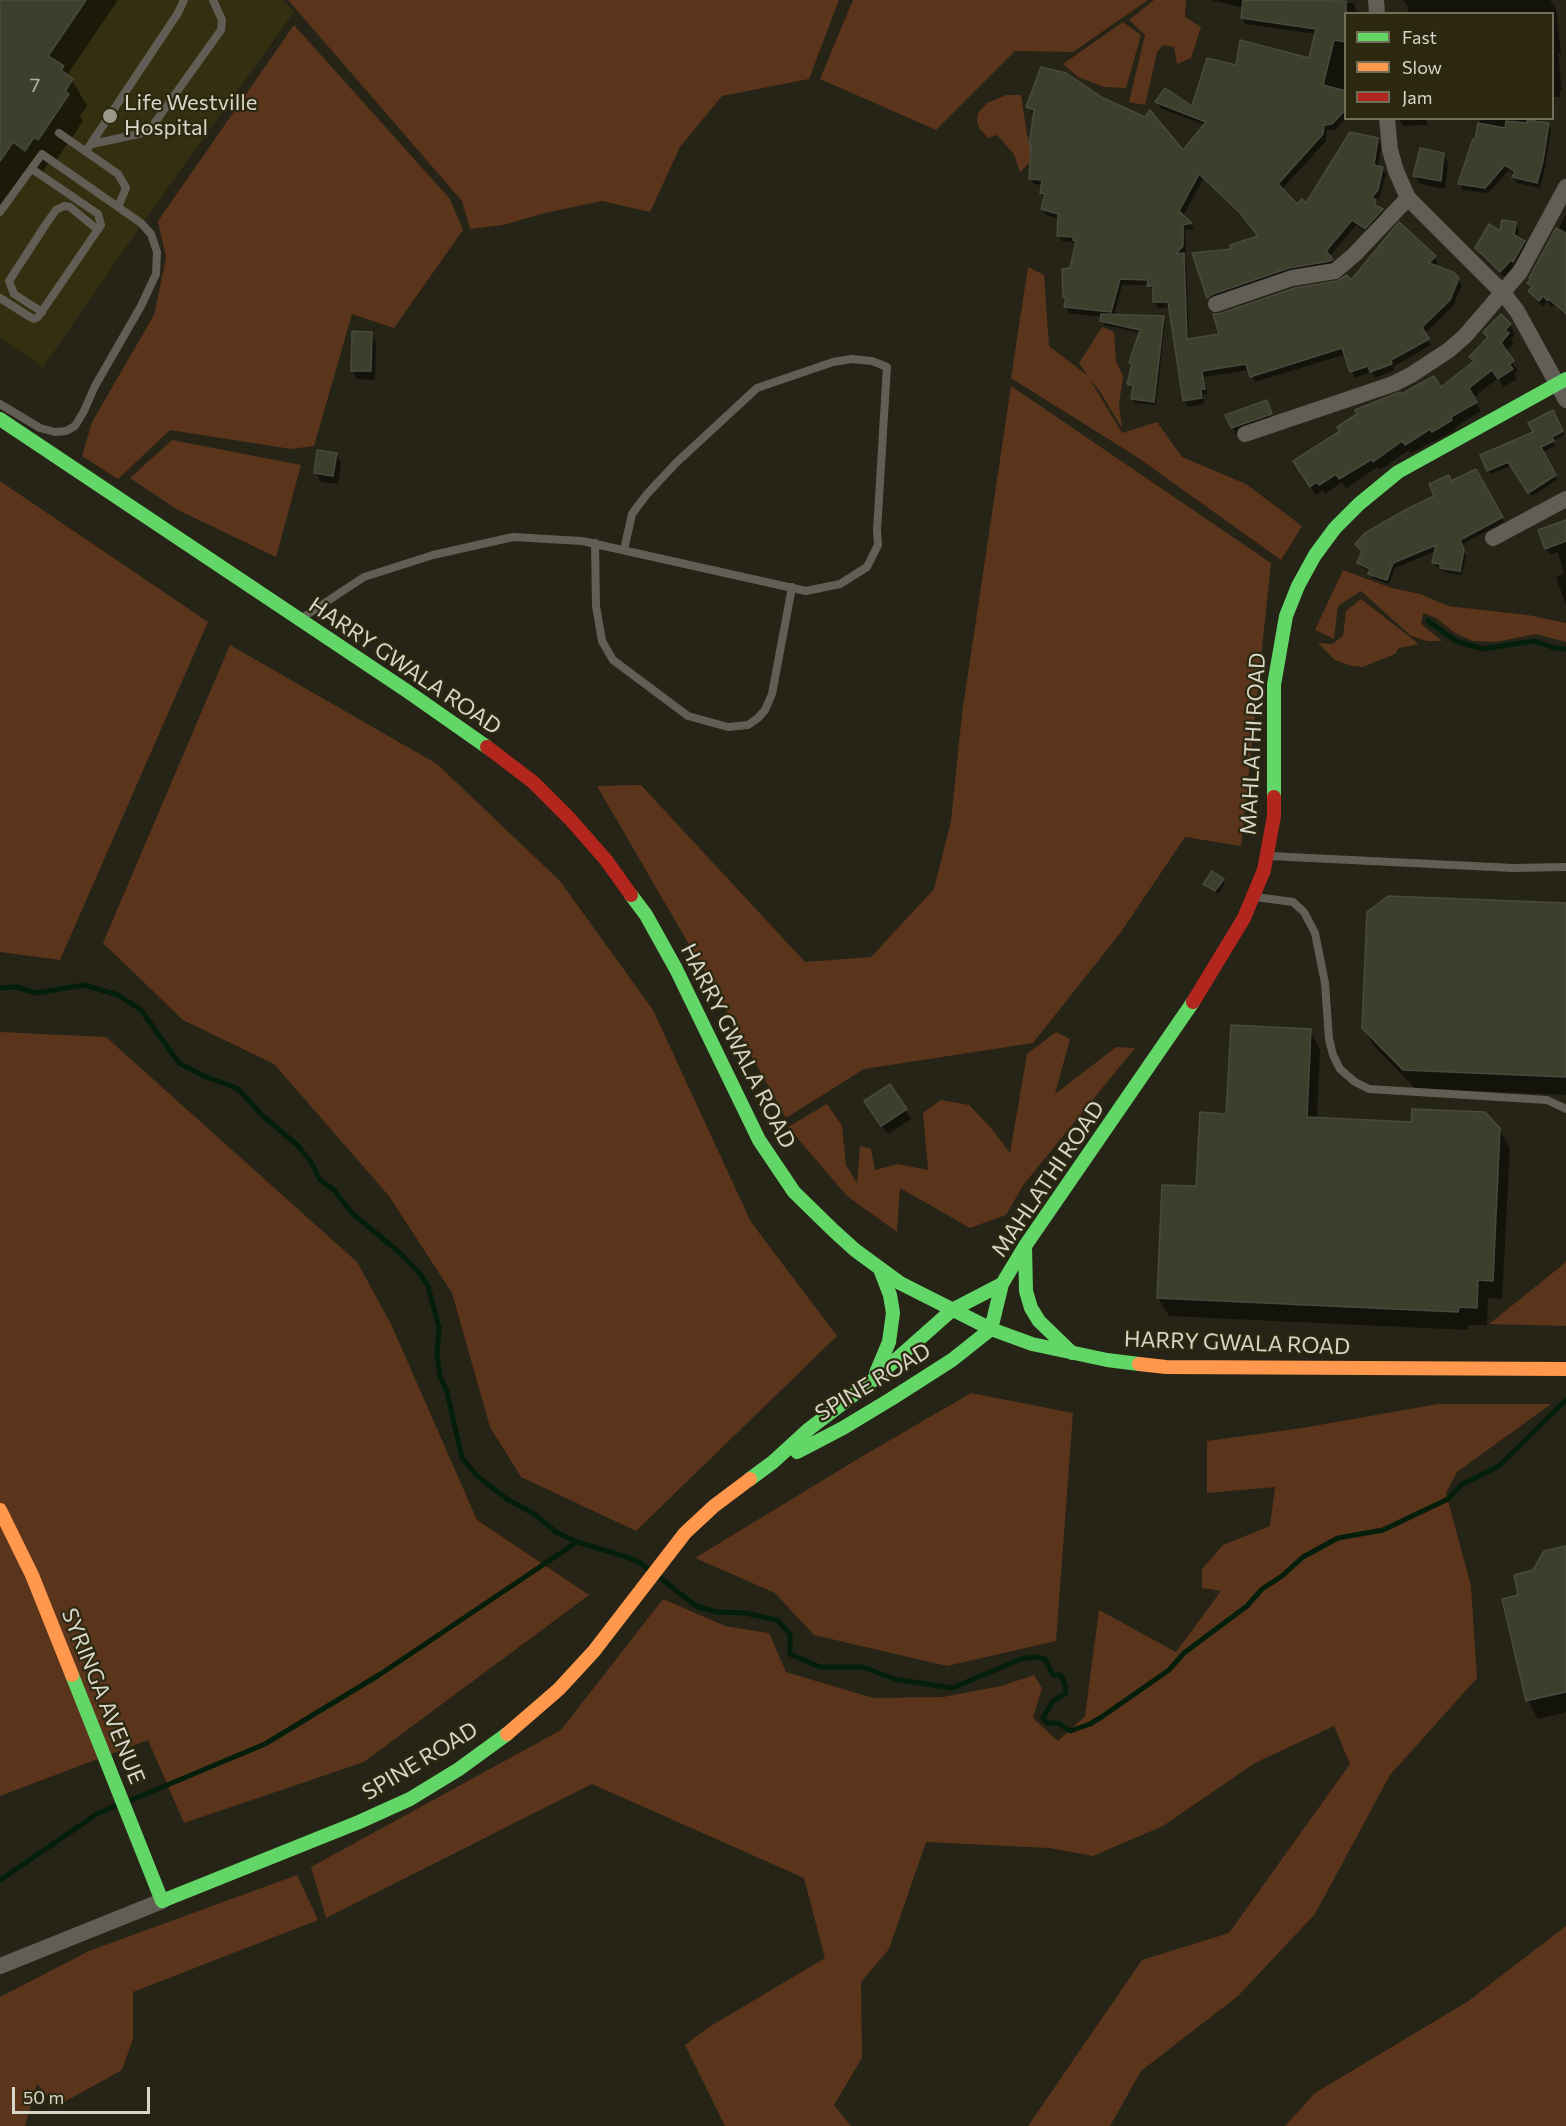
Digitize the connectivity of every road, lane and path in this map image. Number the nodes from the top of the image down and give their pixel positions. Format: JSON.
{"nodes":[{"id":1,"x":184,"y":0,"type":"edge"},
{"id":2,"x":213,"y":0,"type":"edge"},
{"id":3,"x":1387,"y":120,"type":"edge"},
{"id":4,"x":59,"y":133,"type":"dead end"},
{"id":5,"x":89,"y":148,"type":"junction"},
{"id":6,"x":32,"y":169,"type":"junction"},
{"id":7,"x":1566,"y":187,"type":"edge"},
{"id":8,"x":1408,"y":198,"type":"junction"},
{"id":9,"x":118,"y":207,"type":"junction"},
{"id":10,"x":0,"y":212,"type":"edge"},
{"id":11,"x":98,"y":230,"type":"junction"},
{"id":12,"x":1503,"y":293,"type":"junction"},
{"id":13,"x":0,"y":298,"type":"edge"},
{"id":14,"x":1216,"y":304,"type":"dead end"},
{"id":15,"x":42,"y":312,"type":"junction"},
{"id":16,"x":1562,"y":381,"type":"edge"},
{"id":17,"x":1566,"y":400,"type":"edge"},
{"id":18,"x":0,"y":404,"type":"edge"},
{"id":19,"x":0,"y":418,"type":"edge"},
{"id":20,"x":1245,"y":434,"type":"dead end"},
{"id":21,"x":1566,"y":498,"type":"edge"},
{"id":22,"x":1493,"y":538,"type":"dead end"},
{"id":23,"x":595,"y":543,"type":"junction"},
{"id":24,"x":624,"y":550,"type":"junction"},
{"id":25,"x":792,"y":587,"type":"junction"},
{"id":26,"x":299,"y":620,"type":"junction"},
{"id":27,"x":1266,"y":856,"type":"junction"},
{"id":28,"x":1566,"y":867,"type":"edge"},
{"id":29,"x":1253,"y":897,"type":"junction"},
{"id":30,"x":1566,"y":1109,"type":"edge"},
{"id":31,"x":1024,"y":1246,"type":"junction"},
{"id":32,"x":880,"y":1269,"type":"junction"},
{"id":33,"x":1002,"y":1284,"type":"junction"},
{"id":34,"x":952,"y":1310,"type":"junction"},
{"id":35,"x":992,"y":1329,"type":"junction"},
{"id":36,"x":1071,"y":1353,"type":"junction"},
{"id":37,"x":1566,"y":1370,"type":"edge"},
{"id":38,"x":872,"y":1381,"type":"junction"},
{"id":39,"x":773,"y":1462,"type":"junction"},
{"id":40,"x":0,"y":1510,"type":"edge"},
{"id":41,"x":162,"y":1900,"type":"junction"},
{"id":42,"x":0,"y":1966,"type":"edge"}],
"edges":[{"from":1,"to":5,"type":"lane"},
{"from":2,"to":5,"type":"lane"},
{"from":3,"to":8,"type":"street"},
{"from":4,"to":5,"type":"lane"},
{"from":5,"to":9,"type":"lane"},
{"from":6,"to":9,"type":"lane"},
{"from":6,"to":10,"type":"lane"},
{"from":6,"to":11,"type":"lane"},
{"from":7,"to":12,"type":"street"},
{"from":8,"to":12,"type":"street"},
{"from":8,"to":14,"type":"street"},
{"from":9,"to":18,"type":"lane"},
{"from":11,"to":15,"type":"lane"},
{"from":11,"to":15,"type":"lane"},
{"from":12,"to":16,"type":"street"},
{"from":12,"to":20,"type":"street"},
{"from":13,"to":15,"type":"lane"},
{"from":16,"to":17,"type":"street"},
{"from":16,"to":27,"type":"street","name":"MAHLATHI ROAD"},
{"from":19,"to":26,"type":"street","name":"HARRY GWALA ROAD"},
{"from":21,"to":22,"type":"street"},
{"from":23,"to":24,"type":"lane"},
{"from":23,"to":25,"type":"lane"},
{"from":23,"to":26,"type":"lane"},
{"from":24,"to":25,"type":"lane"},
{"from":24,"to":25,"type":"lane"},
{"from":26,"to":32,"type":"street","name":"HARRY GWALA ROAD"},
{"from":27,"to":28,"type":"lane"},
{"from":27,"to":29,"type":"street","name":"MAHLATHI ROAD"},
{"from":29,"to":30,"type":"lane"},
{"from":29,"to":31,"type":"street","name":"MAHLATHI ROAD"},
{"from":31,"to":33,"type":"street","name":"MAHLATHI ROAD"},
{"from":31,"to":36,"type":"street"},
{"from":32,"to":34,"type":"street","name":"HARRY GWALA ROAD"},
{"from":32,"to":38,"type":"street"},
{"from":33,"to":34,"type":"street","name":"MAHLATHI ROAD"},
{"from":33,"to":35,"type":"street","name":"MAHLATHI ROAD"},
{"from":34,"to":35,"type":"street","name":"HARRY GWALA ROAD"},
{"from":34,"to":38,"type":"street","name":"SPINE ROAD"},
{"from":35,"to":36,"type":"street","name":"HARRY GWALA ROAD"},
{"from":35,"to":39,"type":"street","name":"SPINE ROAD"},
{"from":36,"to":37,"type":"street","name":"HARRY GWALA ROAD"},
{"from":38,"to":39,"type":"street","name":"SPINE ROAD"},
{"from":39,"to":41,"type":"street","name":"SPINE ROAD"},
{"from":40,"to":41,"type":"street","name":"SYRINGA AVENUE"},
{"from":41,"to":42,"type":"street","name":"SPINE ROAD"}]}
